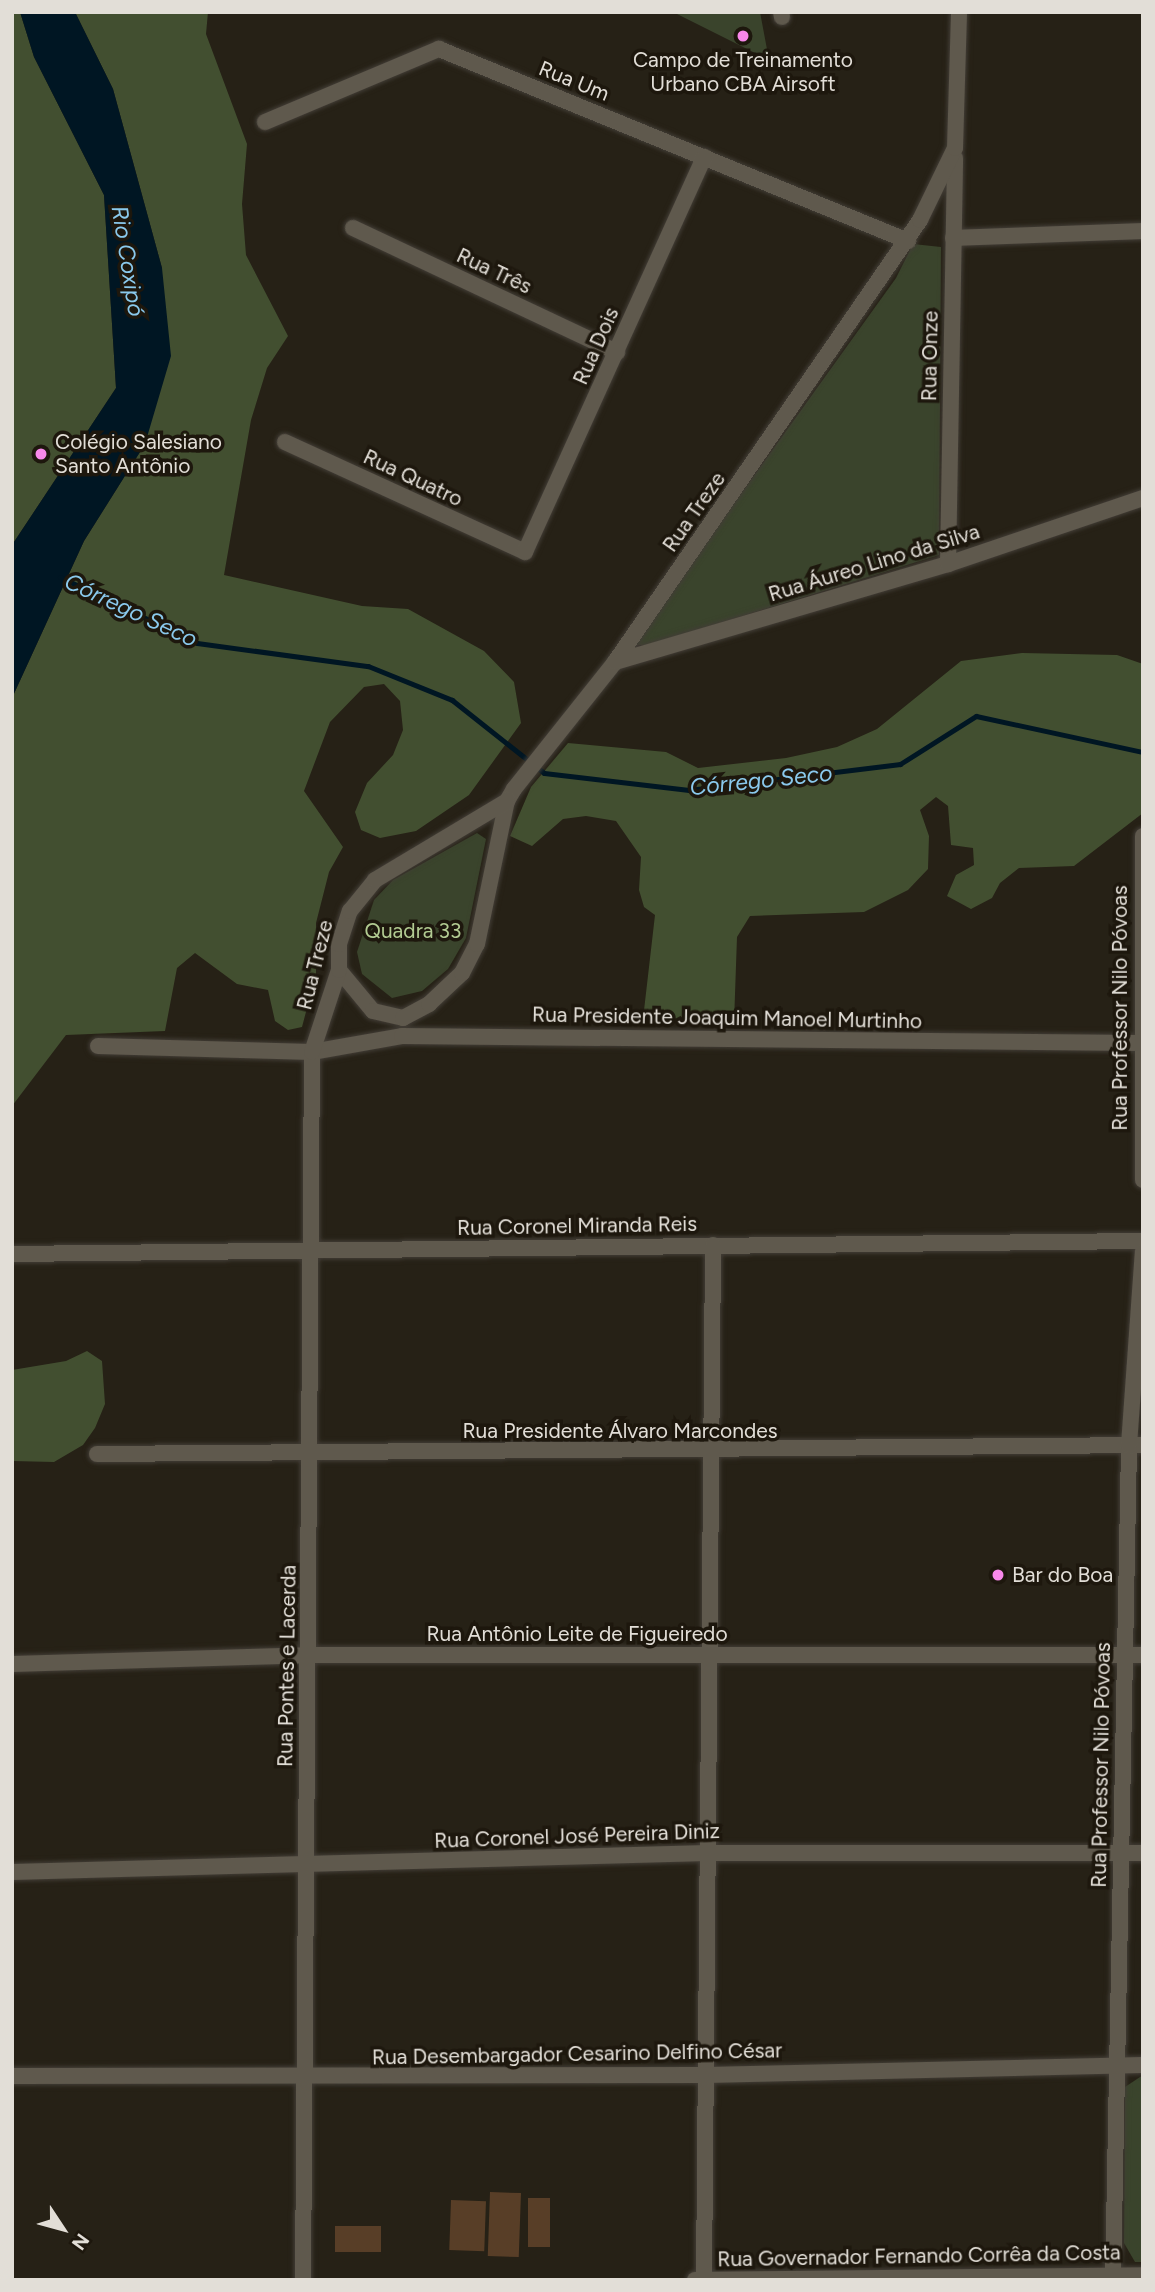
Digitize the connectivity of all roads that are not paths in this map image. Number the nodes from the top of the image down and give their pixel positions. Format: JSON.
{"nodes":[{"id":1,"x":959,"y":12,"type":"edge"},
{"id":2,"x":265,"y":122,"type":"dead end"},
{"id":3,"x":955,"y":148,"type":"junction"},
{"id":4,"x":704,"y":157,"type":"junction"},
{"id":5,"x":353,"y":228,"type":"dead end"},
{"id":6,"x":1143,"y":231,"type":"edge"},
{"id":7,"x":953,"y":238,"type":"junction"},
{"id":8,"x":908,"y":241,"type":"junction"},
{"id":9,"x":617,"y":352,"type":"junction"},
{"id":10,"x":285,"y":442,"type":"dead end"},
{"id":11,"x":1143,"y":498,"type":"edge"},
{"id":12,"x":525,"y":552,"type":"joint"},
{"id":13,"x":948,"y":564,"type":"junction"},
{"id":14,"x":615,"y":662,"type":"junction"},
{"id":15,"x":510,"y":795,"type":"junction"},
{"id":16,"x":1141,"y":836,"type":"edge"},
{"id":17,"x":339,"y":970,"type":"junction"},
{"id":18,"x":403,"y":1018,"type":"junction"},
{"id":19,"x":402,"y":1036,"type":"junction"},
{"id":20,"x":1142,"y":1043,"type":"edge"},
{"id":21,"x":98,"y":1046,"type":"dead end"},
{"id":22,"x":312,"y":1052,"type":"junction"},
{"id":23,"x":1143,"y":1181,"type":"edge"},
{"id":24,"x":1143,"y":1241,"type":"edge"},
{"id":25,"x":713,"y":1245,"type":"junction"},
{"id":26,"x":313,"y":1251,"type":"junction"},
{"id":27,"x":1143,"y":1252,"type":"edge"},
{"id":28,"x":12,"y":1254,"type":"edge"},
{"id":29,"x":1136,"y":1445,"type":"edge"},
{"id":30,"x":711,"y":1451,"type":"junction"},
{"id":31,"x":97,"y":1454,"type":"dead end"},
{"id":32,"x":312,"y":1454,"type":"junction"},
{"id":33,"x":307,"y":1655,"type":"junction"},
{"id":34,"x":709,"y":1655,"type":"junction"},
{"id":35,"x":1123,"y":1655,"type":"junction"},
{"id":36,"x":1143,"y":1655,"type":"edge"},
{"id":37,"x":12,"y":1664,"type":"edge"},
{"id":38,"x":708,"y":1853,"type":"junction"},
{"id":39,"x":1121,"y":1853,"type":"junction"},
{"id":40,"x":1143,"y":1853,"type":"edge"},
{"id":41,"x":307,"y":1865,"type":"junction"},
{"id":42,"x":12,"y":1872,"type":"edge"},
{"id":43,"x":1114,"y":2065,"type":"junction"},
{"id":44,"x":1143,"y":2065,"type":"edge"},
{"id":45,"x":706,"y":2075,"type":"junction"},
{"id":46,"x":12,"y":2076,"type":"edge"},
{"id":47,"x":303,"y":2078,"type":"junction"},
{"id":48,"x":1143,"y":2275,"type":"edge"},
{"id":49,"x":1113,"y":2277,"type":"edge"},
{"id":50,"x":303,"y":2280,"type":"edge"},
{"id":51,"x":695,"y":2280,"type":"edge"},
{"id":52,"x":704,"y":2280,"type":"edge"}],
"edges":[{"from":1,"to":3,"type":"street","name":"Rua Onze"},
{"from":2,"to":4,"type":"street","name":"Rua Um"},
{"from":3,"to":7,"type":"street","name":"Rua Onze"},
{"from":3,"to":8,"type":"street","name":"Rua Treze"},
{"from":4,"to":8,"type":"street","name":"Rua Um"},
{"from":4,"to":9,"type":"street","name":"Rua Dois"},
{"from":5,"to":9,"type":"street","name":"Rua Três"},
{"from":6,"to":7,"type":"street"},
{"from":7,"to":13,"type":"street","name":"Rua Onze"},
{"from":8,"to":14,"type":"street","name":"Rua Treze"},
{"from":9,"to":12,"type":"street","name":"Rua Dois"},
{"from":10,"to":12,"type":"street","name":"Rua Quatro"},
{"from":11,"to":13,"type":"street","name":"Rua Áureo Lino da Silva"},
{"from":13,"to":14,"type":"street","name":"Rua Áureo Lino da Silva"},
{"from":14,"to":15,"type":"street","name":"Rua Treze"},
{"from":15,"to":17,"type":"street","name":"Rua Treze"},
{"from":15,"to":18,"type":"street","name":"Rua Treze"},
{"from":16,"to":20,"type":"street","name":"Rua Professor Nilo Póvoas"},
{"from":17,"to":18,"type":"street"},
{"from":17,"to":22,"type":"street","name":"Rua Treze"},
{"from":18,"to":19,"type":"street"},
{"from":19,"to":20,"type":"street","name":"Rua Presidente Joaquim Manoel Murtinho"},
{"from":19,"to":22,"type":"street","name":"Rua Presidente Joaquim Manoel Murtinho"},
{"from":20,"to":23,"type":"street","name":"Rua Professor Nilo Póvoas"},
{"from":21,"to":22,"type":"street","name":"Rua Presidente Joaquim Manoel Murtinho"},
{"from":22,"to":26,"type":"street","name":"Rua Pontes e Lacerda"},
{"from":24,"to":25,"type":"street","name":"Rua Coronel Miranda Reis"},
{"from":25,"to":26,"type":"street","name":"Rua Coronel Miranda Reis"},
{"from":25,"to":30,"type":"street"},
{"from":26,"to":28,"type":"street","name":"Rua Coronel Miranda Reis"},
{"from":26,"to":32,"type":"street","name":"Rua Pontes e Lacerda"},
{"from":27,"to":29,"type":"street","name":"Rua Professor Nilo Póvoas"},
{"from":29,"to":30,"type":"street","name":"Rua Presidente Álvaro Marcondes"},
{"from":29,"to":35,"type":"street","name":"Rua Professor Nilo Póvoas"},
{"from":30,"to":32,"type":"street","name":"Rua Presidente Álvaro Marcondes"},
{"from":30,"to":34,"type":"street"},
{"from":31,"to":32,"type":"street","name":"Rua Presidente Álvaro Marcondes"},
{"from":32,"to":33,"type":"street","name":"Rua Pontes e Lacerda"},
{"from":33,"to":34,"type":"street","name":"Rua Antônio Leite de Figueiredo"},
{"from":33,"to":37,"type":"street","name":"Rua Antônio Leite de Figueiredo"},
{"from":33,"to":41,"type":"street","name":"Rua Pontes e Lacerda"},
{"from":34,"to":35,"type":"street","name":"Rua Antônio Leite de Figueiredo"},
{"from":34,"to":38,"type":"street"},
{"from":35,"to":36,"type":"street","name":"Rua Antônio Leite de Figueiredo"},
{"from":35,"to":39,"type":"street","name":"Rua Professor Nilo Póvoas"},
{"from":38,"to":39,"type":"street","name":"Rua Coronel José Pereira Diniz"},
{"from":38,"to":41,"type":"street","name":"Rua Coronel José Pereira Diniz"},
{"from":38,"to":45,"type":"street"},
{"from":39,"to":40,"type":"street","name":"Rua Coronel José Pereira Diniz"},
{"from":39,"to":43,"type":"street","name":"Rua Professor Nilo Póvoas"},
{"from":41,"to":42,"type":"street","name":"Rua Coronel José Pereira Diniz"},
{"from":41,"to":47,"type":"street","name":"Rua Pontes e Lacerda"},
{"from":43,"to":44,"type":"street","name":"Rua Desembargador Cesarino Delfino César"},
{"from":43,"to":45,"type":"street","name":"Rua Desembargador Cesarino Delfino César"},
{"from":43,"to":49,"type":"street","name":"Rua Professor Nilo Póvoas"},
{"from":45,"to":47,"type":"street","name":"Rua Desembargador Cesarino Delfino César"},
{"from":45,"to":52,"type":"street"},
{"from":46,"to":47,"type":"street","name":"Rua Desembargador Cesarino Delfino César"},
{"from":47,"to":50,"type":"street","name":"Rua Pontes e Lacerda"},
{"from":48,"to":49,"type":"street","name":"Rua Governador Fernando Corrêa da Costa"},
{"from":49,"to":52,"type":"street","name":"Rua Governador Fernando Corrêa da Costa"},
{"from":51,"to":52,"type":"street","name":"Rua Governador Fernando Corrêa da Costa"}]}
